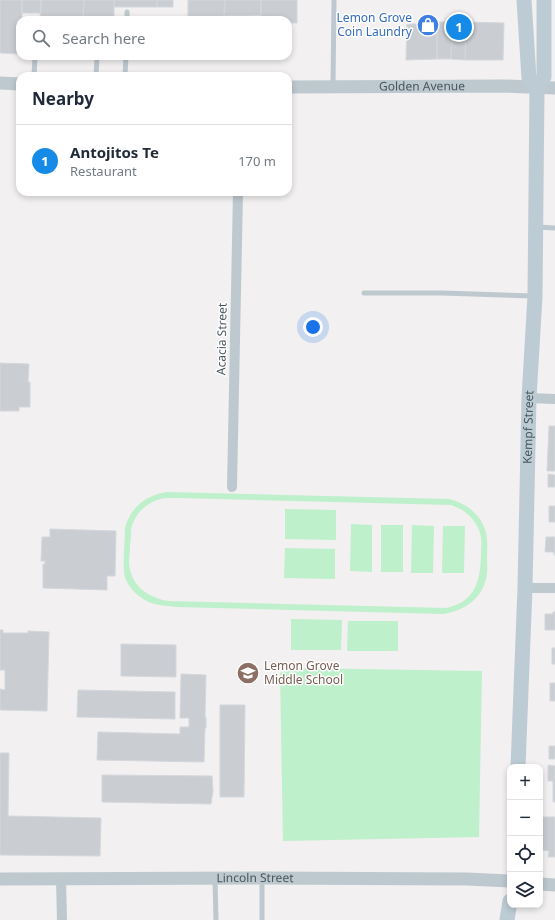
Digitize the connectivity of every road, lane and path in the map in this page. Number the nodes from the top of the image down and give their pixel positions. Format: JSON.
{"nodes":[{"id":1,"x":524,"y":0,"type":"edge"},
{"id":2,"x":544,"y":0,"type":"edge"},
{"id":3,"x":334,"y":1,"type":"dead end"},
{"id":4,"x":127,"y":12,"type":"dead end"},
{"id":5,"x":127,"y":16,"type":"edge"},
{"id":6,"x":35,"y":60,"type":"edge"},
{"id":7,"x":96,"y":60,"type":"edge"},
{"id":8,"x":126,"y":60,"type":"edge"},
{"id":9,"x":34,"y":72,"type":"edge"},
{"id":10,"x":96,"y":72,"type":"edge"},
{"id":11,"x":125,"y":72,"type":"edge"},
{"id":12,"x":0,"y":83,"type":"edge"},
{"id":13,"x":16,"y":84,"type":"edge"},
{"id":14,"x":292,"y":87,"type":"edge"},
{"id":15,"x":332,"y":87,"type":"junction"},
{"id":16,"x":537,"y":88,"type":"junction"},
{"id":17,"x":555,"y":88,"type":"edge"},
{"id":18,"x":238,"y":196,"type":"edge"},
{"id":19,"x":536,"y":228,"type":"junction"},
{"id":20,"x":555,"y":228,"type":"edge"},
{"id":21,"x":364,"y":293,"type":"dead end"},
{"id":22,"x":535,"y":296,"type":"junction"},
{"id":23,"x":529,"y":398,"type":"junction"},
{"id":24,"x":555,"y":398,"type":"edge"},
{"id":25,"x":232,"y":487,"type":"dead end"},
{"id":26,"x":525,"y":588,"type":"junction"},
{"id":27,"x":555,"y":588,"type":"edge"},
{"id":28,"x":518,"y":764,"type":"edge"},
{"id":29,"x":215,"y":878,"type":"junction"},
{"id":30,"x":262,"y":878,"type":"junction"},
{"id":31,"x":0,"y":879,"type":"edge"},
{"id":32,"x":61,"y":879,"type":"junction"},
{"id":33,"x":507,"y":881,"type":"edge"},
{"id":34,"x":543,"y":884,"type":"edge"},
{"id":35,"x":555,"y":885,"type":"edge"},
{"id":36,"x":509,"y":908,"type":"edge"},
{"id":37,"x":62,"y":920,"type":"edge"},
{"id":38,"x":216,"y":920,"type":"edge"},
{"id":39,"x":262,"y":920,"type":"edge"},
{"id":40,"x":507,"y":920,"type":"edge"}],
"edges":[{"from":1,"to":16,"type":"main road","name":"Kempf Street"},
{"from":2,"to":16,"type":"main road","name":"Kempf Street"},
{"from":3,"to":15,"type":"lane"},
{"from":4,"to":5,"type":"lane"},
{"from":6,"to":9,"type":"lane"},
{"from":7,"to":10,"type":"lane"},
{"from":8,"to":11,"type":"lane"},
{"from":12,"to":13,"type":"street"},
{"from":14,"to":15,"type":"street","name":"Golden Avenue"},
{"from":15,"to":16,"type":"street","name":"Golden Avenue"},
{"from":16,"to":17,"type":"street","name":"Golden Avenue"},
{"from":16,"to":19,"type":"main road","name":"Kempf Street"},
{"from":18,"to":25,"type":"street","name":"Acacia Street"},
{"from":19,"to":20,"type":"lane"},
{"from":19,"to":22,"type":"main road","name":"Kempf Street"},
{"from":21,"to":22,"type":"lane"},
{"from":22,"to":23,"type":"main road","name":"Kempf Street"},
{"from":23,"to":24,"type":"street"},
{"from":23,"to":26,"type":"main road","name":"Kempf Street"},
{"from":26,"to":27,"type":"street"},
{"from":26,"to":28,"type":"main road","name":"Kempf Street"},
{"from":29,"to":30,"type":"street","name":"Lincoln Street"},
{"from":29,"to":32,"type":"street","name":"Lincoln Street"},
{"from":29,"to":38,"type":"lane"},
{"from":30,"to":33,"type":"street","name":"Lincoln Street"},
{"from":30,"to":39,"type":"lane"},
{"from":31,"to":32,"type":"street","name":"Lincoln Street"},
{"from":32,"to":37,"type":"street"},
{"from":34,"to":35,"type":"street"},
{"from":36,"to":40,"type":"main road"}]}
